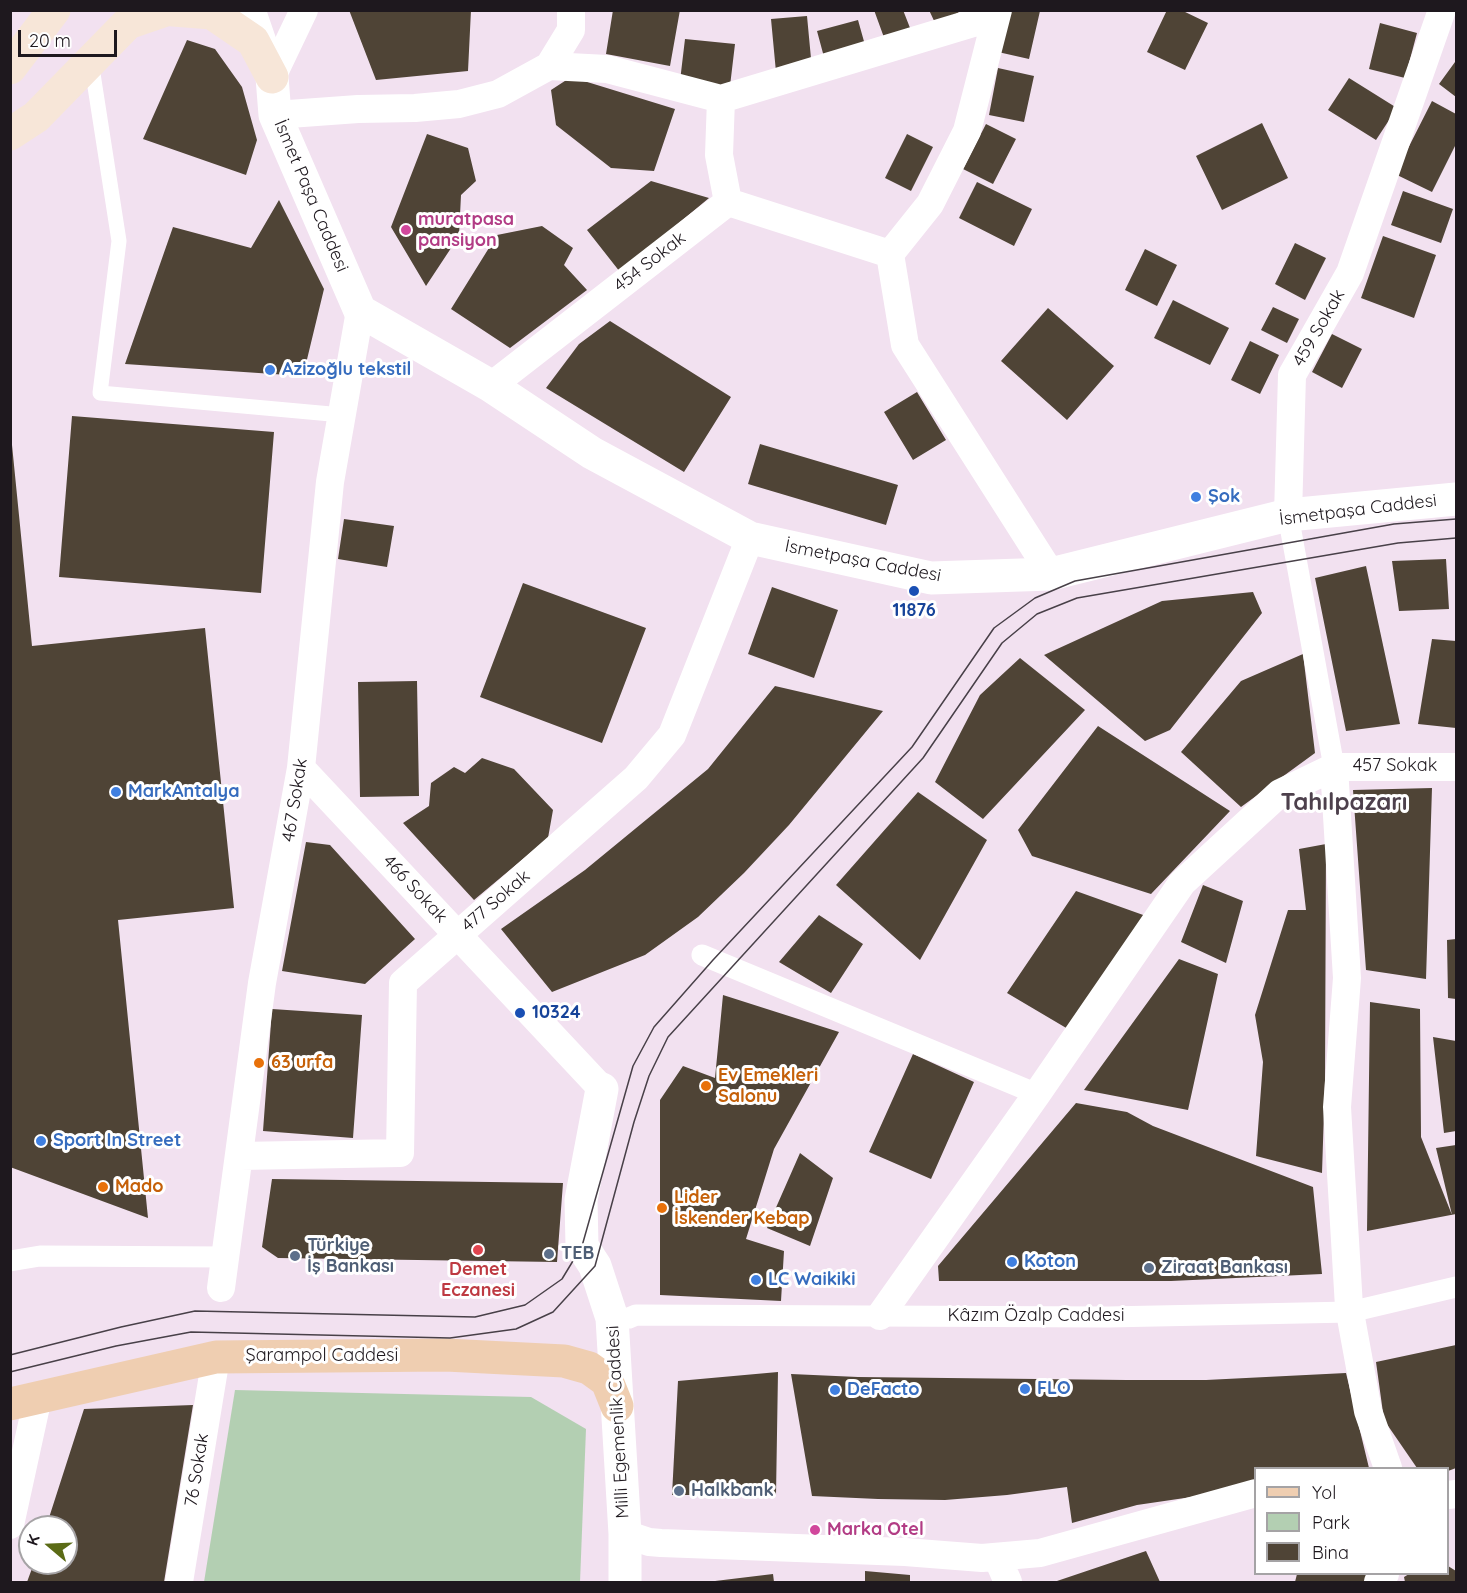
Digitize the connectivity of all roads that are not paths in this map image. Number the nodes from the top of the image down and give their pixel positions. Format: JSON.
{"nodes":[{"id":1,"x":54,"y":10,"type":"edge"},
{"id":2,"x":166,"y":10,"type":"edge"},
{"id":3,"x":173,"y":10,"type":"edge"},
{"id":4,"x":249,"y":10,"type":"edge"},
{"id":5,"x":304,"y":10,"type":"edge"},
{"id":6,"x":571,"y":10,"type":"edge"},
{"id":7,"x":1442,"y":10,"type":"edge"},
{"id":8,"x":997,"y":13,"type":"edge"},
{"id":9,"x":91,"y":61,"type":"junction"},
{"id":10,"x":549,"y":66,"type":"junction"},
{"id":11,"x":10,"y":68,"type":"edge"},
{"id":12,"x":272,"y":77,"type":"junction"},
{"id":13,"x":721,"y":99,"type":"junction"},
{"id":14,"x":275,"y":115,"type":"junction"},
{"id":15,"x":10,"y":134,"type":"edge"},
{"id":16,"x":728,"y":202,"type":"junction"},
{"id":17,"x":890,"y":254,"type":"junction"},
{"id":18,"x":360,"y":311,"type":"junction"},
{"id":19,"x":491,"y":386,"type":"junction"},
{"id":20,"x":342,"y":416,"type":"junction"},
{"id":21,"x":1456,"y":498,"type":"edge"},
{"id":22,"x":1288,"y":515,"type":"junction"},
{"id":23,"x":750,"y":538,"type":"junction"},
{"id":24,"x":1051,"y":574,"type":"junction"},
{"id":25,"x":1334,"y":767,"type":"junction"},
{"id":26,"x":1456,"y":767,"type":"edge"},
{"id":27,"x":301,"y":768,"type":"junction"},
{"id":28,"x":458,"y":935,"type":"junction"},
{"id":29,"x":702,"y":955,"type":"dead end"},
{"id":30,"x":602,"y":1089,"type":"joint"},
{"id":31,"x":1037,"y":1094,"type":"junction"},
{"id":32,"x":240,"y":1156,"type":"junction"},
{"id":33,"x":226,"y":1257,"type":"junction"},
{"id":34,"x":10,"y":1261,"type":"edge"},
{"id":35,"x":221,"y":1287,"type":"dead end"},
{"id":36,"x":1456,"y":1287,"type":"edge"},
{"id":37,"x":1350,"y":1312,"type":"junction"},
{"id":38,"x":880,"y":1316,"type":"junction"},
{"id":39,"x":612,"y":1318,"type":"junction"},
{"id":40,"x":216,"y":1357,"type":"junction"},
{"id":41,"x":24,"y":1401,"type":"edge"},
{"id":42,"x":617,"y":1406,"type":"junction"},
{"id":43,"x":1388,"y":1467,"type":"edge"},
{"id":44,"x":1254,"y":1494,"type":"edge"},
{"id":45,"x":10,"y":1525,"type":"edge"},
{"id":46,"x":625,"y":1534,"type":"junction"},
{"id":47,"x":997,"y":1557,"type":"junction"},
{"id":48,"x":179,"y":1582,"type":"edge"},
{"id":49,"x":625,"y":1582,"type":"edge"},
{"id":50,"x":1008,"y":1582,"type":"edge"}],
"edges":[{"from":1,"to":11,"type":"main road"},
{"from":2,"to":9,"type":"main road"},
{"from":3,"to":12,"type":"main road"},
{"from":4,"to":12,"type":"street","name":"İsmet Paşa Caddesi"},
{"from":5,"to":12,"type":"street"},
{"from":6,"to":10,"type":"street"},
{"from":7,"to":22,"type":"street","name":"459 Sokak"},
{"from":8,"to":13,"type":"street"},
{"from":8,"to":17,"type":"street"},
{"from":9,"to":15,"type":"main road"},
{"from":9,"to":20,"type":"lane"},
{"from":10,"to":13,"type":"street"},
{"from":10,"to":14,"type":"street"},
{"from":12,"to":14,"type":"street","name":"İsmet Paşa Caddesi"},
{"from":13,"to":16,"type":"street"},
{"from":14,"to":18,"type":"street","name":"İsmet Paşa Caddesi"},
{"from":16,"to":17,"type":"street"},
{"from":16,"to":19,"type":"street","name":"454 Sokak"},
{"from":17,"to":24,"type":"street"},
{"from":18,"to":19,"type":"street","name":"İsmetpaşa Caddesi"},
{"from":18,"to":20,"type":"street","name":"467 Sokak"},
{"from":19,"to":23,"type":"street","name":"İsmetpaşa Caddesi"},
{"from":20,"to":27,"type":"street","name":"467 Sokak"},
{"from":21,"to":22,"type":"street","name":"İsmetpaşa Caddesi"},
{"from":22,"to":24,"type":"street","name":"İsmetpaşa Caddesi"},
{"from":22,"to":25,"type":"street","name":"459 Sokak"},
{"from":23,"to":24,"type":"street","name":"İsmetpaşa Caddesi"},
{"from":23,"to":28,"type":"street","name":"477 Sokak"},
{"from":25,"to":26,"type":"street","name":"457 Sokak"},
{"from":25,"to":31,"type":"street"},
{"from":25,"to":37,"type":"street"},
{"from":27,"to":28,"type":"street","name":"466 Sokak"},
{"from":27,"to":32,"type":"street","name":"467 Sokak"},
{"from":28,"to":30,"type":"street","name":"466 Sokak"},
{"from":28,"to":32,"type":"street","name":"477 Sokak"},
{"from":29,"to":31,"type":"street"},
{"from":30,"to":39,"type":"street","name":"Milli Egemenlik Caddesi"},
{"from":31,"to":38,"type":"street"},
{"from":32,"to":33,"type":"street","name":"467 Sokak"},
{"from":33,"to":34,"type":"street"},
{"from":33,"to":35,"type":"street","name":"467 Sokak"},
{"from":36,"to":37,"type":"street","name":"Kâzım Özalp Caddesi"},
{"from":37,"to":38,"type":"street","name":"Kâzım Özalp Caddesi"},
{"from":37,"to":43,"type":"street"},
{"from":38,"to":39,"type":"street","name":"Kâzım Özalp Caddesi"},
{"from":39,"to":42,"type":"street","name":"Milli Egemenlik Caddesi"},
{"from":40,"to":41,"type":"main road","name":"Şarampol Caddesi"},
{"from":40,"to":42,"type":"main road","name":"Şarampol Caddesi"},
{"from":40,"to":48,"type":"street","name":"76 Sokak"},
{"from":41,"to":45,"type":"street"},
{"from":42,"to":46,"type":"street","name":"Milli Egemenlik Caddesi"},
{"from":44,"to":47,"type":"street"},
{"from":46,"to":47,"type":"street"},
{"from":46,"to":49,"type":"street","name":"Milli Egemenlik Caddesi"},
{"from":47,"to":50,"type":"street"}]}
